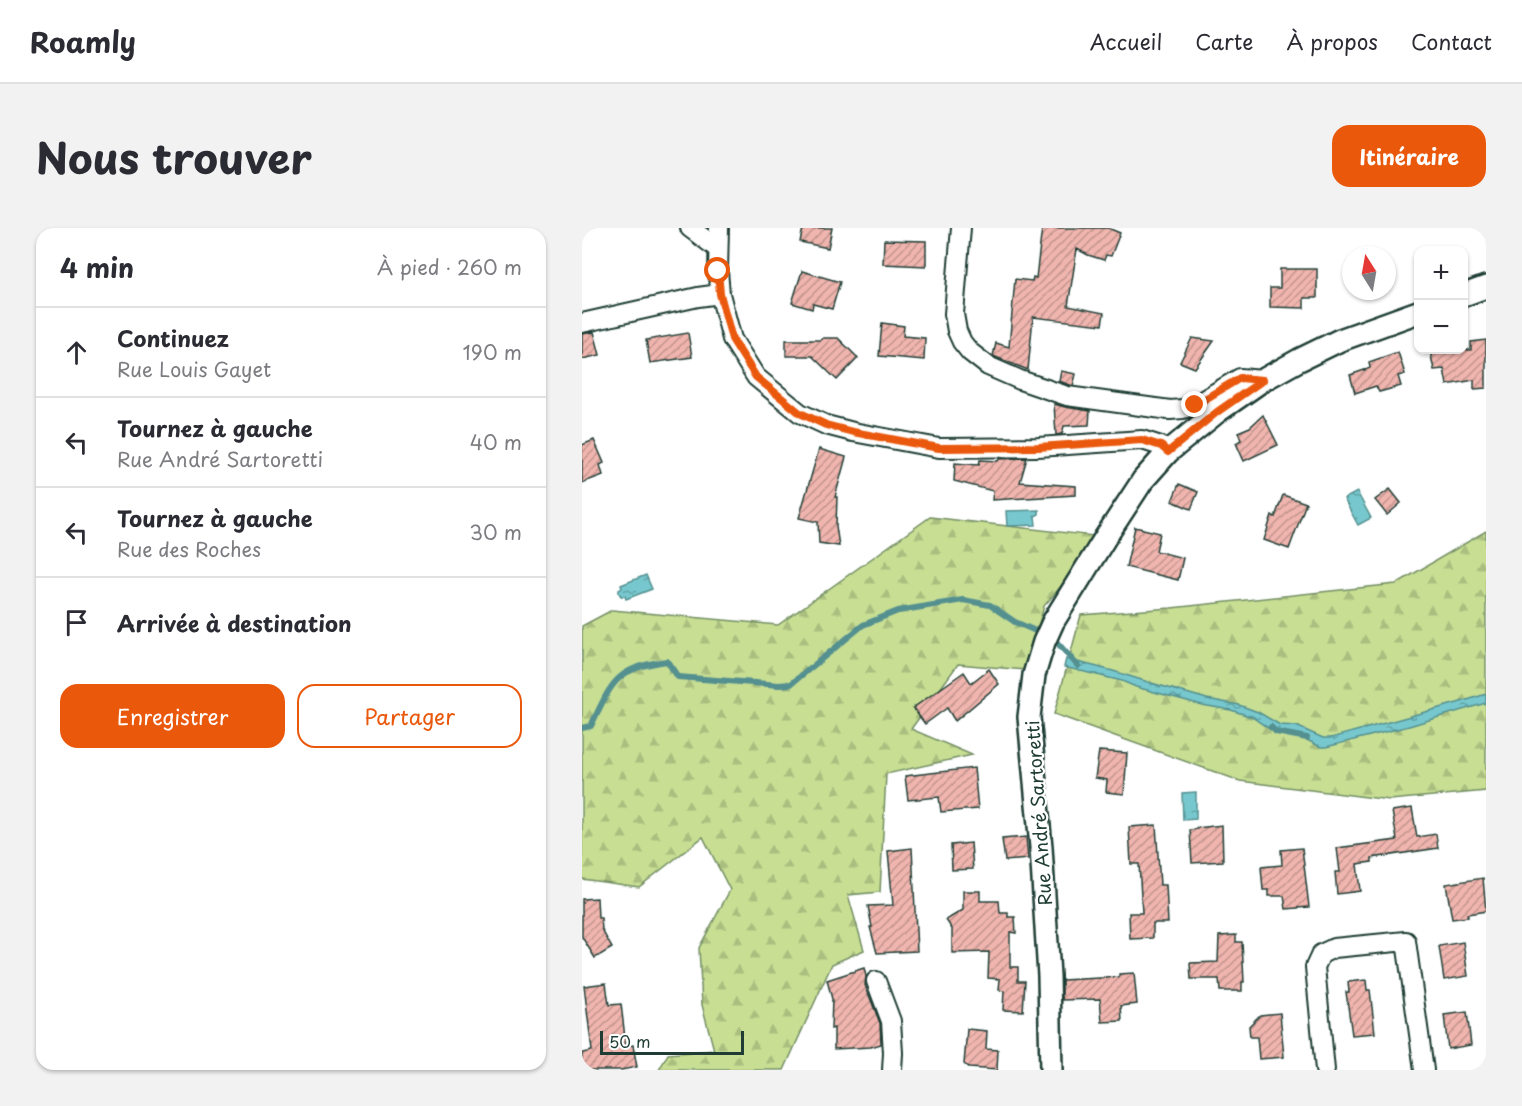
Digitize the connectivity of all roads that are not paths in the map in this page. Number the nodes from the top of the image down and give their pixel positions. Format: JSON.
{"nodes":[{"id":1,"x":690,"y":228,"type":"edge"},
{"id":2,"x":719,"y":228,"type":"edge"},
{"id":3,"x":961,"y":228,"type":"edge"},
{"id":4,"x":718,"y":249,"type":"junction"},
{"id":5,"x":1486,"y":287,"type":"edge"},
{"id":6,"x":720,"y":294,"type":"junction"},
{"id":7,"x":1468,"y":294,"type":"edge"},
{"id":8,"x":1414,"y":314,"type":"edge"},
{"id":9,"x":582,"y":323,"type":"edge"},
{"id":10,"x":1263,"y":380,"type":"junction"},
{"id":11,"x":1168,"y":452,"type":"junction"},
{"id":12,"x":876,"y":981,"type":"dead end"},
{"id":13,"x":892,"y":1070,"type":"edge"},
{"id":14,"x":1052,"y":1070,"type":"edge"},
{"id":15,"x":1325,"y":1070,"type":"edge"},
{"id":16,"x":1424,"y":1070,"type":"edge"}],
"edges":[{"from":1,"to":4,"type":"street"},
{"from":2,"to":4,"type":"street"},
{"from":3,"to":10,"type":"street"},
{"from":4,"to":6,"type":"street"},
{"from":5,"to":7,"type":"street"},
{"from":6,"to":9,"type":"street"},
{"from":6,"to":11,"type":"street"},
{"from":8,"to":10,"type":"street","name":"Rue André Sartoretti"},
{"from":10,"to":11,"type":"street","name":"Rue André Sartoretti"},
{"from":11,"to":14,"type":"street","name":"Rue André Sartoretti"},
{"from":12,"to":13,"type":"street"},
{"from":15,"to":16,"type":"street"}]}
